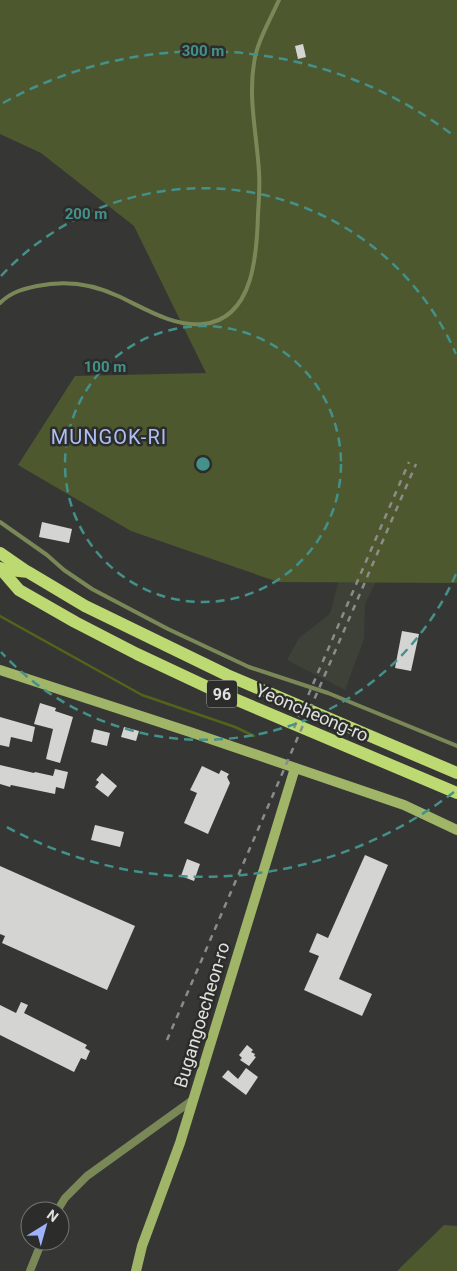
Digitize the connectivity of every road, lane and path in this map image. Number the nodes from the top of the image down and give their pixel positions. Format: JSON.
{"nodes":[{"id":1,"x":279,"y":0,"type":"edge"},
{"id":2,"x":0,"y":303,"type":"edge"},
{"id":3,"x":0,"y":522,"type":"edge"},
{"id":4,"x":0,"y":553,"type":"edge"},
{"id":5,"x":1,"y":572,"type":"edge"},
{"id":6,"x":28,"y":572,"type":"junction"},
{"id":7,"x":0,"y":670,"type":"edge"},
{"id":8,"x":457,"y":746,"type":"edge"},
{"id":9,"x":294,"y":768,"type":"junction"},
{"id":10,"x":457,"y":773,"type":"edge"},
{"id":11,"x":457,"y":793,"type":"edge"},
{"id":12,"x":457,"y":830,"type":"edge"},
{"id":13,"x":194,"y":1098,"type":"junction"},
{"id":14,"x":62,"y":1201,"type":"edge"},
{"id":15,"x":38,"y":1251,"type":"edge"},
{"id":16,"x":30,"y":1271,"type":"edge"},
{"id":17,"x":136,"y":1271,"type":"edge"}],
"edges":[{"from":1,"to":2,"type":"lane"},
{"from":3,"to":8,"type":"lane"},
{"from":4,"to":6,"type":"main road"},
{"from":5,"to":6,"type":"main road","name":"Yeoncheong-ro","number":"96"},
{"from":5,"to":11,"type":"main road","name":"Yeoncheong-ro","number":"96"},
{"from":6,"to":10,"type":"main road","name":"Yeoncheong-ro","number":"96"},
{"from":7,"to":9,"type":"street"},
{"from":9,"to":12,"type":"street"},
{"from":9,"to":13,"type":"street","name":"Bugangoecheon-ro"},
{"from":13,"to":14,"type":"street"},
{"from":13,"to":17,"type":"street","name":"Bugangoecheon-ro"},
{"from":15,"to":16,"type":"street"}]}
